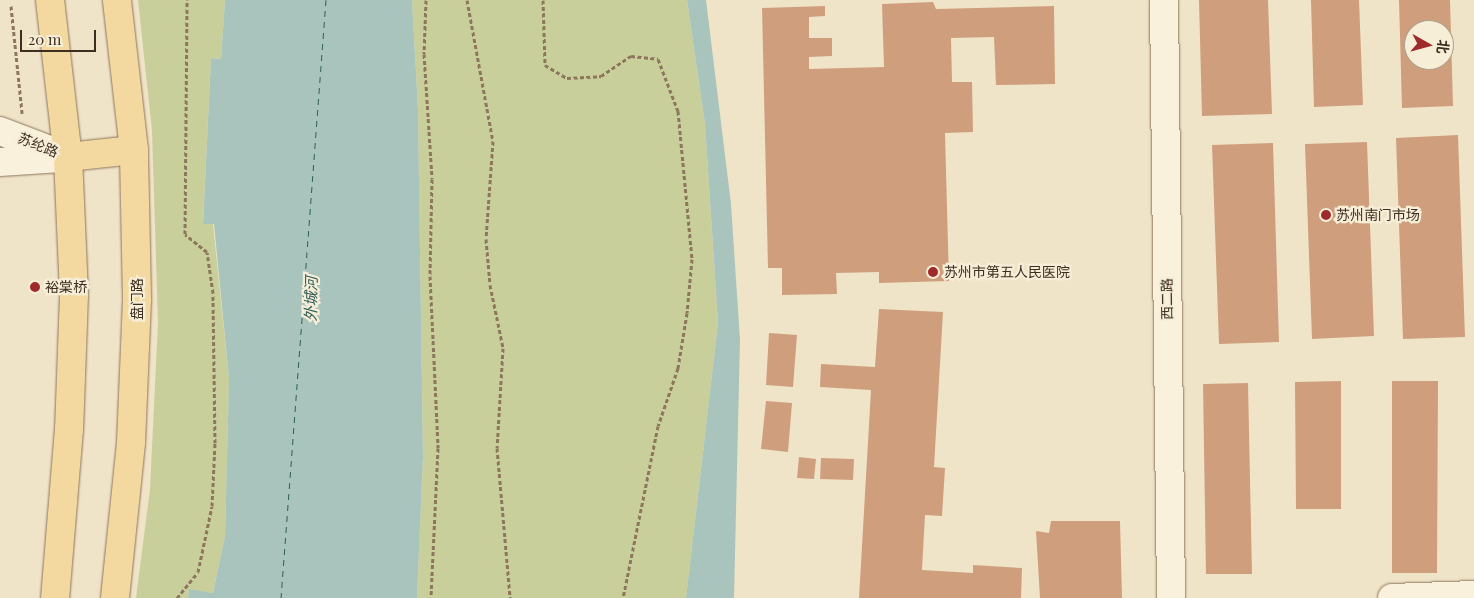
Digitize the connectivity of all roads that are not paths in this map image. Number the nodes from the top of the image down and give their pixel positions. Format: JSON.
{"nodes":[{"id":1,"x":50,"y":0,"type":"edge"},
{"id":2,"x":117,"y":0,"type":"edge"},
{"id":3,"x":1164,"y":0,"type":"edge"},
{"id":4,"x":0,"y":130,"type":"edge"},
{"id":5,"x":134,"y":150,"type":"junction"},
{"id":6,"x":68,"y":157,"type":"junction"},
{"id":7,"x":0,"y":162,"type":"edge"},
{"id":8,"x":1474,"y":595,"type":"edge"},
{"id":9,"x":55,"y":598,"type":"edge"},
{"id":10,"x":115,"y":598,"type":"edge"},
{"id":11,"x":1171,"y":598,"type":"edge"},
{"id":12,"x":1392,"y":598,"type":"edge"}],
"edges":[{"from":1,"to":6,"type":"main road"},
{"from":2,"to":5,"type":"main road","name":"盘门路"},
{"from":3,"to":11,"type":"street","name":"西二路"},
{"from":4,"to":6,"type":"street","name":"苏纶路"},
{"from":5,"to":6,"type":"main road"},
{"from":5,"to":10,"type":"main road","name":"盘门路"},
{"from":6,"to":7,"type":"street","name":"苏纶路"},
{"from":6,"to":9,"type":"main road"},
{"from":8,"to":12,"type":"street"}]}
